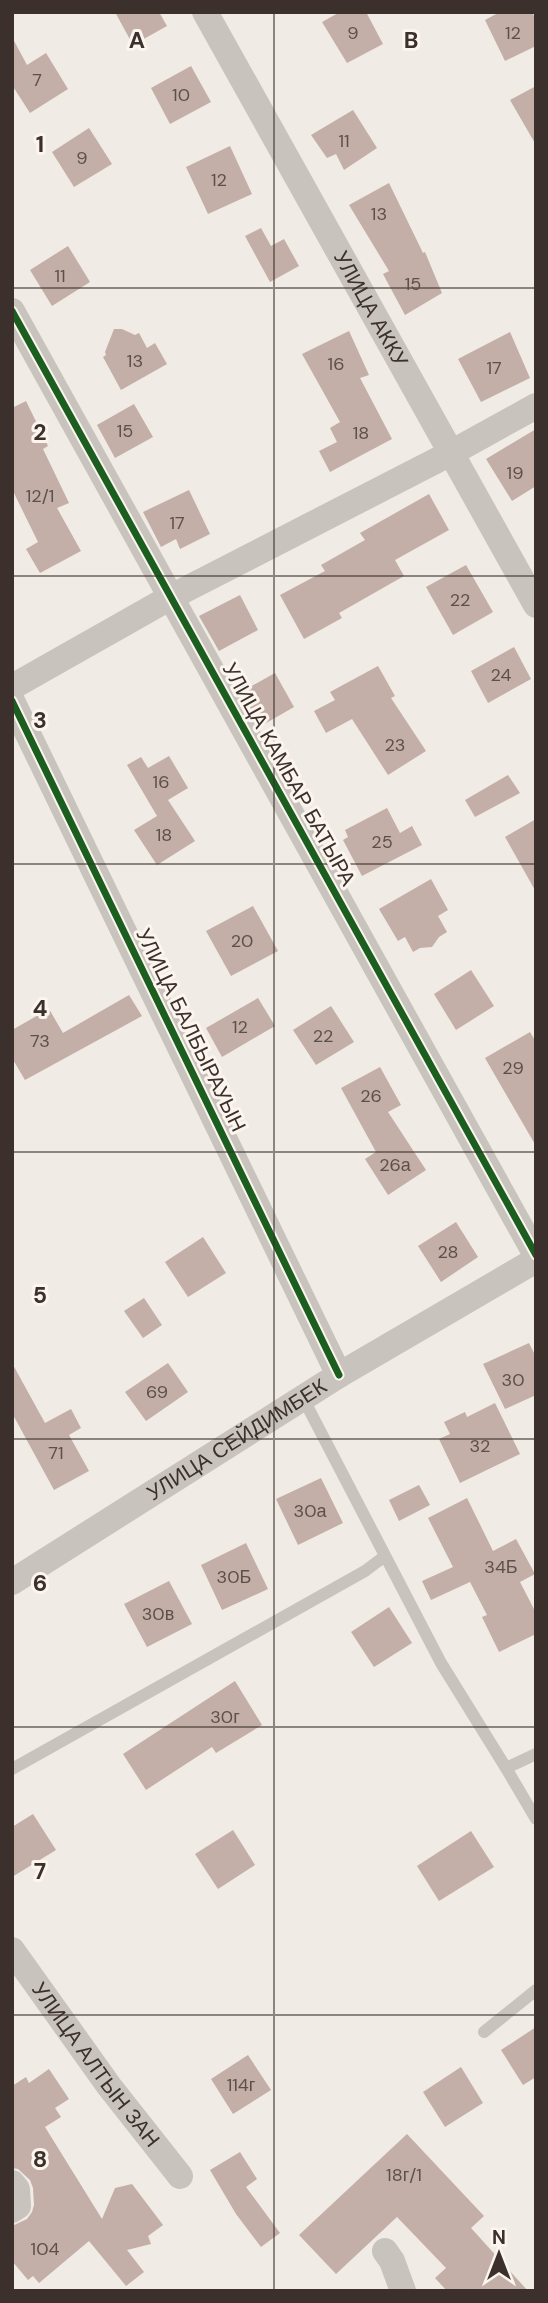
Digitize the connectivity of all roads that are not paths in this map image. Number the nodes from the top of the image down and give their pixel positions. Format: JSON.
{"nodes":[{"id":1,"x":205,"y":12,"type":"edge"},
{"id":2,"x":12,"y":311,"type":"edge"},
{"id":3,"x":536,"y":406,"type":"edge"},
{"id":4,"x":451,"y":453,"type":"junction"},
{"id":5,"x":171,"y":597,"type":"junction"},
{"id":6,"x":536,"y":605,"type":"edge"},
{"id":7,"x":12,"y":688,"type":"edge"},
{"id":8,"x":12,"y":701,"type":"edge"},
{"id":9,"x":536,"y":1255,"type":"edge"},
{"id":10,"x":536,"y":1260,"type":"edge"},
{"id":11,"x":339,"y":1375,"type":"junction"},
{"id":12,"x":303,"y":1398,"type":"junction"},
{"id":13,"x":385,"y":1556,"type":"junction"},
{"id":14,"x":12,"y":1582,"type":"edge"},
{"id":15,"x":536,"y":1754,"type":"edge"},
{"id":16,"x":506,"y":1768,"type":"junction"},
{"id":17,"x":12,"y":1769,"type":"edge"},
{"id":18,"x":536,"y":1819,"type":"edge"},
{"id":19,"x":12,"y":1951,"type":"edge"},
{"id":20,"x":536,"y":1990,"type":"edge"},
{"id":21,"x":484,"y":2032,"type":"dead end"},
{"id":22,"x":180,"y":2176,"type":"dead end"},
{"id":23,"x":12,"y":2183,"type":"edge"},
{"id":24,"x":12,"y":2210,"type":"edge"},
{"id":25,"x":385,"y":2251,"type":"dead end"},
{"id":26,"x":402,"y":2291,"type":"edge"}],
"edges":[{"from":1,"to":4,"type":"street","name":"УЛИЦА АККУ"},
{"from":2,"to":5,"type":"street","name":"УЛИЦА КАМБАР БАТЫРА"},
{"from":3,"to":4,"type":"street"},
{"from":4,"to":5,"type":"street"},
{"from":4,"to":6,"type":"street","name":"УЛИЦА АККУ"},
{"from":5,"to":7,"type":"street"},
{"from":5,"to":9,"type":"street","name":"УЛИЦА КАМБАР БАТЫРА"},
{"from":8,"to":11,"type":"street","name":"УЛИЦА БАЛБЫРАУЫН"},
{"from":10,"to":11,"type":"street","name":"УЛИЦА СЕЙДИМБЕК"},
{"from":11,"to":12,"type":"street","name":"УЛИЦА СЕЙДИМБЕК"},
{"from":12,"to":13,"type":"lane"},
{"from":12,"to":14,"type":"street","name":"УЛИЦА СЕЙДИМБЕК"},
{"from":13,"to":16,"type":"lane"},
{"from":13,"to":17,"type":"lane"},
{"from":15,"to":16,"type":"lane"},
{"from":16,"to":18,"type":"lane"},
{"from":19,"to":22,"type":"street","name":"УЛИЦА АЛТЫН ЗАН"},
{"from":20,"to":21,"type":"lane"},
{"from":23,"to":24,"type":"street"},
{"from":25,"to":26,"type":"street"}]}
